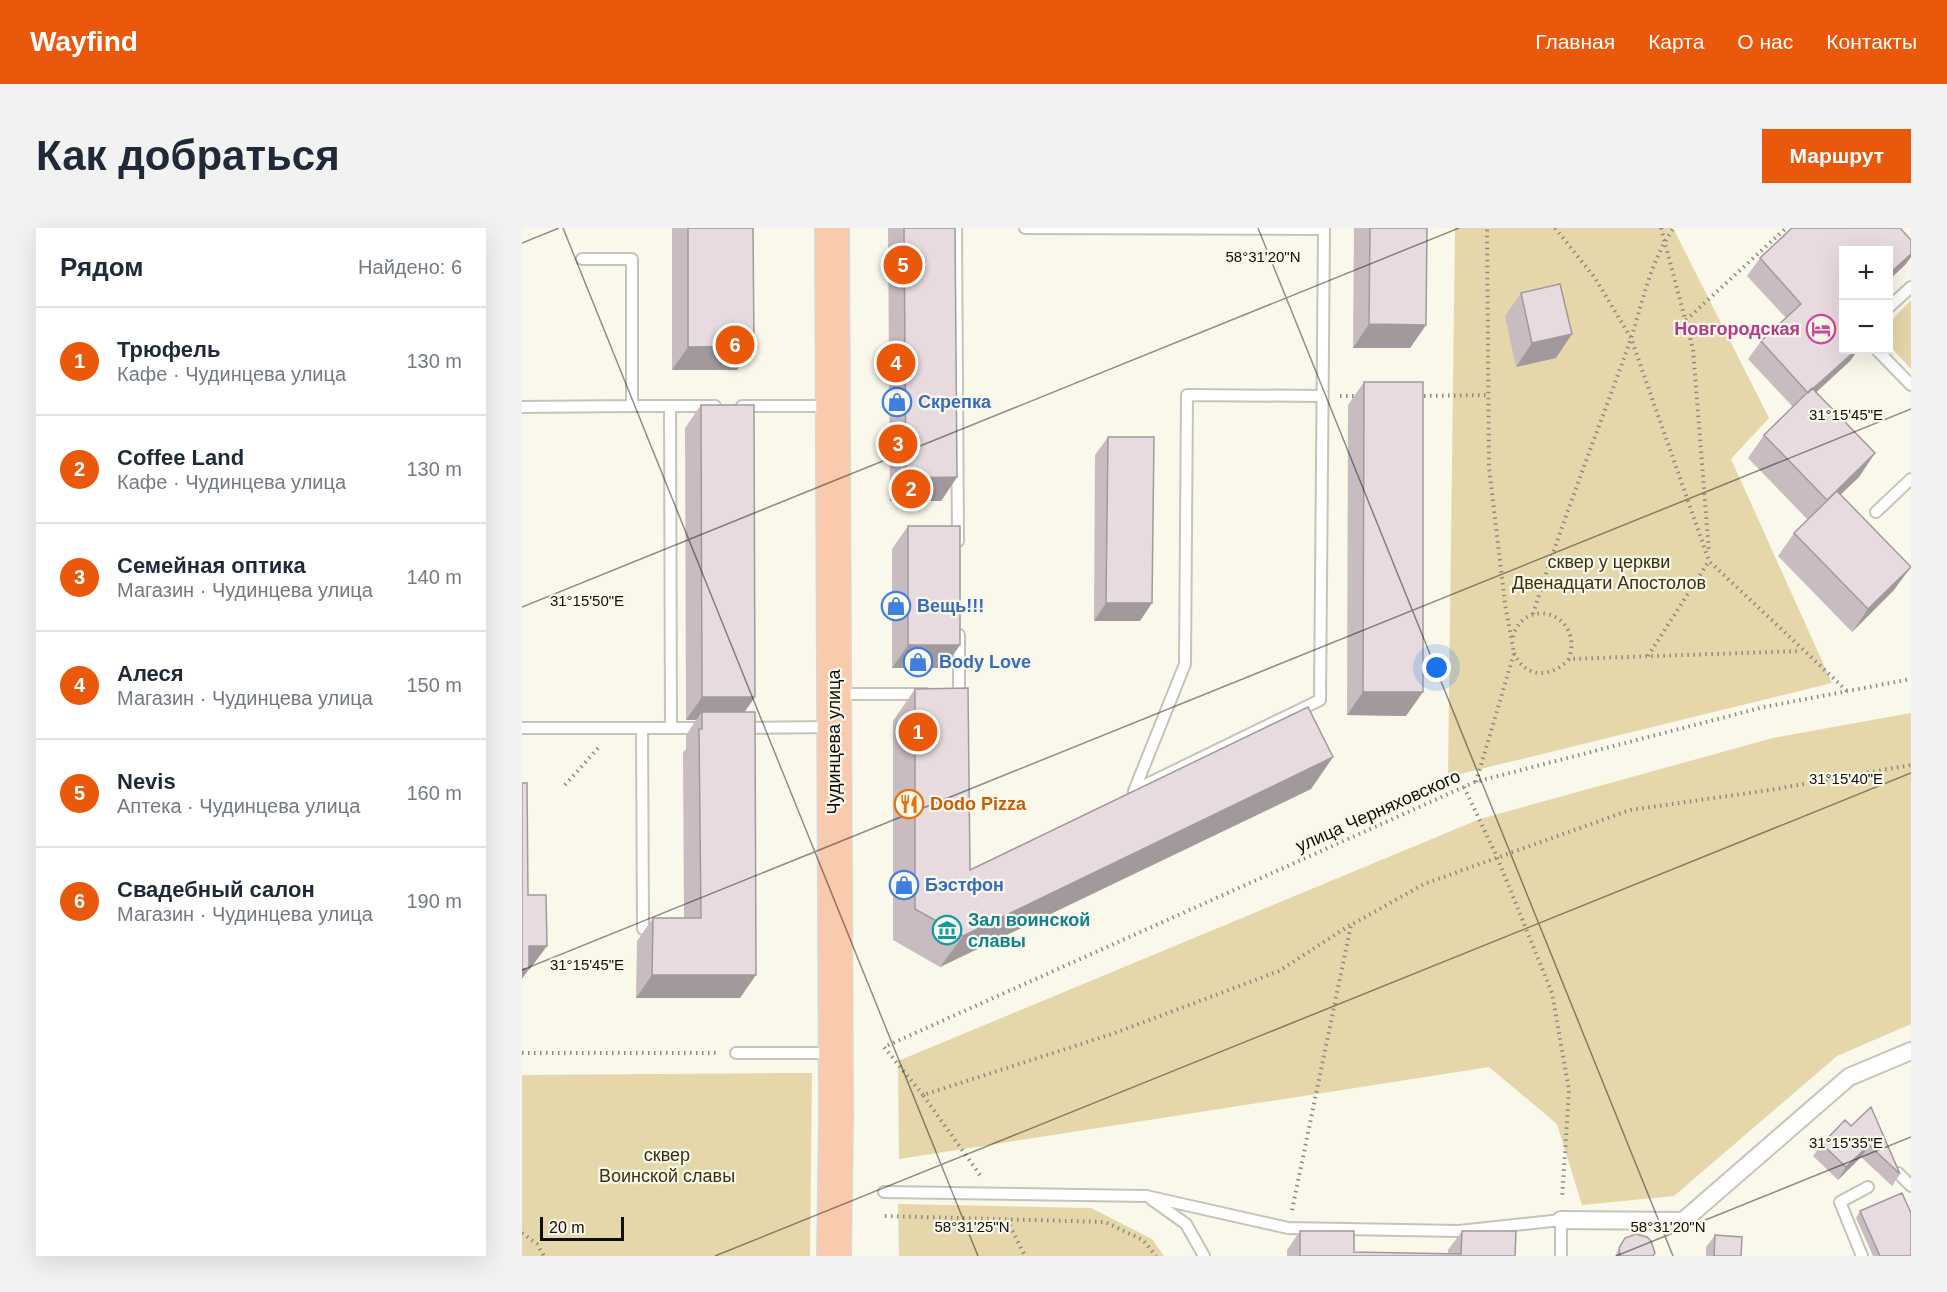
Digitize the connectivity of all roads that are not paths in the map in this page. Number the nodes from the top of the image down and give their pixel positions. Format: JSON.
{"nodes":[{"id":1,"x":832,"y":228,"type":"edge"},
{"id":2,"x":956,"y":228,"type":"edge"},
{"id":3,"x":1025,"y":228,"type":"edge"},
{"id":4,"x":1324,"y":229,"type":"edge"},
{"id":5,"x":582,"y":259,"type":"dead end"},
{"id":6,"x":1911,"y":287,"type":"edge"},
{"id":7,"x":1893,"y":303,"type":"edge"},
{"id":8,"x":1881,"y":354,"type":"edge"},
{"id":9,"x":1911,"y":385,"type":"edge"},
{"id":10,"x":1322,"y":396,"type":"junction"},
{"id":11,"x":632,"y":406,"type":"junction"},
{"id":12,"x":670,"y":406,"type":"junction"},
{"id":13,"x":832,"y":406,"type":"junction"},
{"id":14,"x":522,"y":407,"type":"edge"},
{"id":15,"x":1911,"y":479,"type":"edge"},
{"id":16,"x":1876,"y":512,"type":"dead end"},
{"id":17,"x":958,"y":550,"type":"edge"},
{"id":18,"x":958,"y":622,"type":"edge"},
{"id":19,"x":833,"y":694,"type":"junction"},
{"id":20,"x":948,"y":694,"type":"junction"},
{"id":21,"x":959,"y":716,"type":"edge"},
{"id":22,"x":834,"y":727,"type":"junction"},
{"id":23,"x":522,"y":728,"type":"edge"},
{"id":24,"x":642,"y":728,"type":"junction"},
{"id":25,"x":671,"y":728,"type":"junction"},
{"id":26,"x":643,"y":929,"type":"dead end"},
{"id":27,"x":1911,"y":1051,"type":"edge"},
{"id":28,"x":736,"y":1053,"type":"road end"},
{"id":29,"x":835,"y":1053,"type":"junction"},
{"id":30,"x":1898,"y":1173,"type":"edge"},
{"id":31,"x":1911,"y":1186,"type":"edge"},
{"id":32,"x":1868,"y":1187,"type":"dead end"},
{"id":33,"x":884,"y":1191,"type":"dead end"},
{"id":34,"x":1146,"y":1196,"type":"junction"},
{"id":35,"x":1561,"y":1220,"type":"junction"},
{"id":36,"x":834,"y":1256,"type":"edge"},
{"id":37,"x":1204,"y":1256,"type":"edge"},
{"id":38,"x":1561,"y":1256,"type":"edge"},
{"id":39,"x":1862,"y":1256,"type":"edge"}],
"edges":[{"from":1,"to":13,"type":"main road","name":"Чудинцева улица"},
{"from":2,"to":17,"type":"lane"},
{"from":3,"to":4,"type":"lane"},
{"from":4,"to":10,"type":"lane"},
{"from":5,"to":11,"type":"lane"},
{"from":6,"to":7,"type":"lane"},
{"from":8,"to":9,"type":"lane"},
{"from":10,"to":10,"type":"lane"},
{"from":11,"to":12,"type":"lane"},
{"from":11,"to":14,"type":"lane"},
{"from":12,"to":13,"type":"lane"},
{"from":12,"to":25,"type":"lane"},
{"from":13,"to":19,"type":"main road","name":"Чудинцева улица"},
{"from":15,"to":16,"type":"lane"},
{"from":18,"to":20,"type":"lane"},
{"from":19,"to":20,"type":"lane"},
{"from":19,"to":22,"type":"main road","name":"Чудинцева улица"},
{"from":20,"to":21,"type":"lane"},
{"from":22,"to":25,"type":"lane"},
{"from":22,"to":29,"type":"main road","name":"Чудинцева улица"},
{"from":23,"to":24,"type":"lane"},
{"from":24,"to":25,"type":"lane"},
{"from":24,"to":26,"type":"lane"},
{"from":27,"to":35,"type":"street"},
{"from":28,"to":29,"type":"lane"},
{"from":29,"to":36,"type":"main road","name":"Чудинцева улица"},
{"from":30,"to":31,"type":"lane"},
{"from":32,"to":39,"type":"lane"},
{"from":33,"to":34,"type":"lane"},
{"from":34,"to":35,"type":"lane"},
{"from":34,"to":37,"type":"lane"},
{"from":35,"to":38,"type":"lane"}]}
